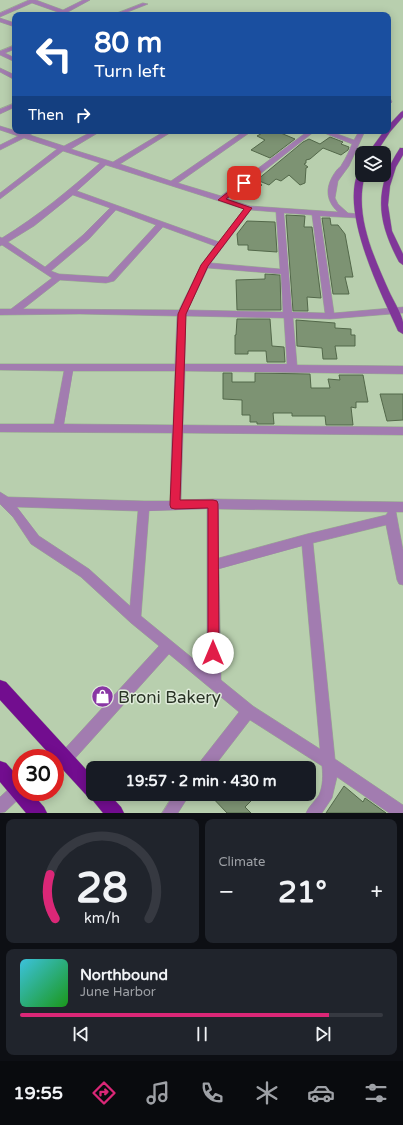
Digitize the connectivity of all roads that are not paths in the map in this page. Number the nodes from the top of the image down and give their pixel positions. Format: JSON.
{"nodes":[{"id":1,"x":32,"y":0,"type":"edge"},
{"id":2,"x":88,"y":0,"type":"edge"},
{"id":3,"x":145,"y":4,"type":"dead end"},
{"id":4,"x":64,"y":12,"type":"joint"},
{"id":5,"x":123,"y":12,"type":"edge"},
{"id":6,"x":0,"y":15,"type":"edge"},
{"id":7,"x":0,"y":20,"type":"edge"},
{"id":8,"x":12,"y":24,"type":"edge"},
{"id":9,"x":12,"y":48,"type":"edge"},
{"id":10,"x":1,"y":53,"type":"edge"},
{"id":11,"x":12,"y":58,"type":"edge"},
{"id":12,"x":12,"y":62,"type":"edge"},
{"id":13,"x":0,"y":68,"type":"edge"},
{"id":14,"x":12,"y":76,"type":"edge"},
{"id":15,"x":10,"y":105,"type":"edge"},
{"id":16,"x":0,"y":112,"type":"edge"},
{"id":17,"x":403,"y":113,"type":"edge"},
{"id":18,"x":391,"y":127,"type":"edge"},
{"id":19,"x":0,"y":129,"type":"edge"},
{"id":20,"x":12,"y":133,"type":"edge"},
{"id":21,"x":16,"y":134,"type":"edge"},
{"id":22,"x":27,"y":134,"type":"edge"},
{"id":23,"x":93,"y":134,"type":"edge"},
{"id":24,"x":165,"y":134,"type":"edge"},
{"id":25,"x":245,"y":134,"type":"edge"},
{"id":26,"x":308,"y":134,"type":"edge"},
{"id":27,"x":330,"y":134,"type":"edge"},
{"id":28,"x":360,"y":134,"type":"edge"},
{"id":29,"x":386,"y":134,"type":"edge"},
{"id":30,"x":23,"y":136,"type":"junction"},
{"id":31,"x":356,"y":143,"type":"junction"},
{"id":32,"x":377,"y":146,"type":"edge"},
{"id":33,"x":0,"y":148,"type":"edge"},
{"id":34,"x":61,"y":149,"type":"junction"},
{"id":35,"x":403,"y":150,"type":"edge"},
{"id":36,"x":105,"y":162,"type":"junction"},
{"id":37,"x":113,"y":165,"type":"junction"},
{"id":38,"x":360,"y":182,"type":"edge"},
{"id":39,"x":171,"y":184,"type":"junction"},
{"id":40,"x":72,"y":192,"type":"junction"},
{"id":41,"x":0,"y":197,"type":"edge"},
{"id":42,"x":221,"y":200,"type":"junction"},
{"id":43,"x":114,"y":208,"type":"junction"},
{"id":44,"x":249,"y":208,"type":"junction"},
{"id":45,"x":280,"y":210,"type":"junction"},
{"id":46,"x":316,"y":212,"type":"junction"},
{"id":47,"x":346,"y":215,"type":"junction"},
{"id":48,"x":359,"y":216,"type":"junction"},
{"id":49,"x":161,"y":224,"type":"junction"},
{"id":50,"x":1,"y":242,"type":"edge"},
{"id":51,"x":220,"y":245,"type":"junction"},
{"id":52,"x":403,"y":262,"type":"edge"},
{"id":53,"x":205,"y":265,"type":"junction"},
{"id":54,"x":46,"y":271,"type":"junction"},
{"id":55,"x":284,"y":272,"type":"junction"},
{"id":56,"x":58,"y":277,"type":"junction"},
{"id":57,"x":403,"y":310,"type":"edge"},
{"id":58,"x":393,"y":311,"type":"junction"},
{"id":59,"x":0,"y":312,"type":"edge"},
{"id":60,"x":13,"y":312,"type":"junction"},
{"id":61,"x":182,"y":314,"type":"junction"},
{"id":62,"x":287,"y":316,"type":"junction"},
{"id":63,"x":330,"y":316,"type":"junction"},
{"id":64,"x":403,"y":330,"type":"edge"},
{"id":65,"x":0,"y":367,"type":"edge"},
{"id":66,"x":69,"y":368,"type":"junction"},
{"id":67,"x":181,"y":368,"type":"junction"},
{"id":68,"x":292,"y":368,"type":"junction"},
{"id":69,"x":403,"y":370,"type":"edge"},
{"id":70,"x":0,"y":428,"type":"edge"},
{"id":71,"x":58,"y":428,"type":"junction"},
{"id":72,"x":177,"y":429,"type":"junction"},
{"id":73,"x":403,"y":431,"type":"edge"},
{"id":74,"x":3,"y":500,"type":"edge"},
{"id":75,"x":213,"y":504,"type":"junction"},
{"id":76,"x":175,"y":505,"type":"junction"},
{"id":77,"x":144,"y":506,"type":"junction"},
{"id":78,"x":398,"y":506,"type":"edge"},
{"id":79,"x":391,"y":519,"type":"junction"},
{"id":80,"x":307,"y":539,"type":"junction"},
{"id":81,"x":213,"y":565,"type":"junction"},
{"id":82,"x":403,"y":580,"type":"edge"},
{"id":83,"x":135,"y":619,"type":"junction"},
{"id":84,"x":168,"y":647,"type":"junction"},
{"id":85,"x":214,"y":683,"type":"junction"},
{"id":86,"x":0,"y":688,"type":"edge"},
{"id":87,"x":248,"y":711,"type":"junction"},
{"id":88,"x":65,"y":759,"type":"junction"},
{"id":89,"x":209,"y":761,"type":"edge"},
{"id":90,"x":328,"y":762,"type":"junction"},
{"id":91,"x":0,"y":769,"type":"edge"},
{"id":92,"x":86,"y":782,"type":"edge"},
{"id":93,"x":12,"y":783,"type":"edge"},
{"id":94,"x":12,"y":796,"type":"edge"},
{"id":95,"x":28,"y":801,"type":"edge"},
{"id":96,"x":104,"y":801,"type":"edge"},
{"id":97,"x":178,"y":801,"type":"edge"},
{"id":98,"x":0,"y":807,"type":"edge"},
{"id":99,"x":38,"y":813,"type":"edge"},
{"id":100,"x":115,"y":813,"type":"edge"},
{"id":101,"x":169,"y":813,"type":"edge"},
{"id":102,"x":314,"y":813,"type":"edge"},
{"id":103,"x":402,"y":813,"type":"edge"}],
"edges":[{"from":1,"to":4,"type":"street"},
{"from":1,"to":6,"type":"street"},
{"from":2,"to":4,"type":"street"},
{"from":3,"to":5,"type":"street"},
{"from":7,"to":8,"type":"street"},
{"from":9,"to":10,"type":"street"},
{"from":10,"to":11,"type":"street"},
{"from":12,"to":13,"type":"street"},
{"from":13,"to":14,"type":"street"},
{"from":15,"to":16,"type":"street"},
{"from":17,"to":18,"type":"main road"},
{"from":19,"to":20,"type":"street"},
{"from":21,"to":30,"type":"street"},
{"from":22,"to":30,"type":"street"},
{"from":23,"to":34,"type":"street"},
{"from":24,"to":37,"type":"street"},
{"from":25,"to":39,"type":"street"},
{"from":26,"to":42,"type":"street"},
{"from":27,"to":31,"type":"street"},
{"from":28,"to":31,"type":"street"},
{"from":29,"to":32,"type":"main road"},
{"from":30,"to":33,"type":"street"},
{"from":30,"to":34,"type":"street"},
{"from":31,"to":47,"type":"street"},
{"from":34,"to":36,"type":"street"},
{"from":34,"to":41,"type":"street"},
{"from":35,"to":52,"type":"main road"},
{"from":36,"to":37,"type":"street"},
{"from":36,"to":40,"type":"street"},
{"from":37,"to":39,"type":"street"},
{"from":38,"to":48,"type":"main road"},
{"from":39,"to":42,"type":"street"},
{"from":40,"to":43,"type":"street"},
{"from":40,"to":50,"type":"street"},
{"from":42,"to":44,"type":"street"},
{"from":43,"to":49,"type":"street"},
{"from":43,"to":54,"type":"street"},
{"from":44,"to":45,"type":"street"},
{"from":44,"to":51,"type":"street"},
{"from":45,"to":46,"type":"street"},
{"from":45,"to":55,"type":"street"},
{"from":46,"to":47,"type":"street"},
{"from":46,"to":63,"type":"street"},
{"from":47,"to":48,"type":"street"},
{"from":48,"to":58,"type":"main road"},
{"from":49,"to":51,"type":"street"},
{"from":49,"to":56,"type":"street"},
{"from":50,"to":54,"type":"street"},
{"from":51,"to":53,"type":"street"},
{"from":53,"to":55,"type":"street"},
{"from":53,"to":61,"type":"street"},
{"from":54,"to":56,"type":"street"},
{"from":55,"to":62,"type":"street"},
{"from":56,"to":60,"type":"street"},
{"from":57,"to":58,"type":"street"},
{"from":58,"to":63,"type":"street"},
{"from":58,"to":64,"type":"main road"},
{"from":59,"to":60,"type":"street"},
{"from":60,"to":61,"type":"street"},
{"from":61,"to":62,"type":"street"},
{"from":61,"to":67,"type":"street"},
{"from":62,"to":63,"type":"street"},
{"from":62,"to":68,"type":"street"},
{"from":65,"to":66,"type":"street"},
{"from":66,"to":67,"type":"street"},
{"from":66,"to":71,"type":"street"},
{"from":67,"to":68,"type":"street"},
{"from":67,"to":72,"type":"street"},
{"from":68,"to":69,"type":"street"},
{"from":70,"to":71,"type":"street"},
{"from":71,"to":72,"type":"street"},
{"from":72,"to":73,"type":"street"},
{"from":72,"to":76,"type":"street"},
{"from":74,"to":77,"type":"street"},
{"from":74,"to":83,"type":"street"},
{"from":75,"to":76,"type":"street"},
{"from":75,"to":78,"type":"street"},
{"from":75,"to":81,"type":"street"},
{"from":76,"to":77,"type":"street"},
{"from":77,"to":83,"type":"street"},
{"from":78,"to":79,"type":"street"},
{"from":79,"to":80,"type":"street"},
{"from":79,"to":82,"type":"street"},
{"from":80,"to":81,"type":"street"},
{"from":80,"to":90,"type":"street"},
{"from":81,"to":85,"type":"street"},
{"from":83,"to":84,"type":"street"},
{"from":84,"to":85,"type":"street"},
{"from":84,"to":88,"type":"street"},
{"from":85,"to":87,"type":"street"},
{"from":86,"to":88,"type":"highway"},
{"from":87,"to":89,"type":"street"},
{"from":87,"to":90,"type":"street"},
{"from":88,"to":92,"type":"highway"},
{"from":90,"to":102,"type":"street"},
{"from":90,"to":103,"type":"street"},
{"from":91,"to":93,"type":"highway"},
{"from":94,"to":98,"type":"street"},
{"from":95,"to":99,"type":"highway"},
{"from":96,"to":100,"type":"highway"},
{"from":97,"to":101,"type":"street"}]}
